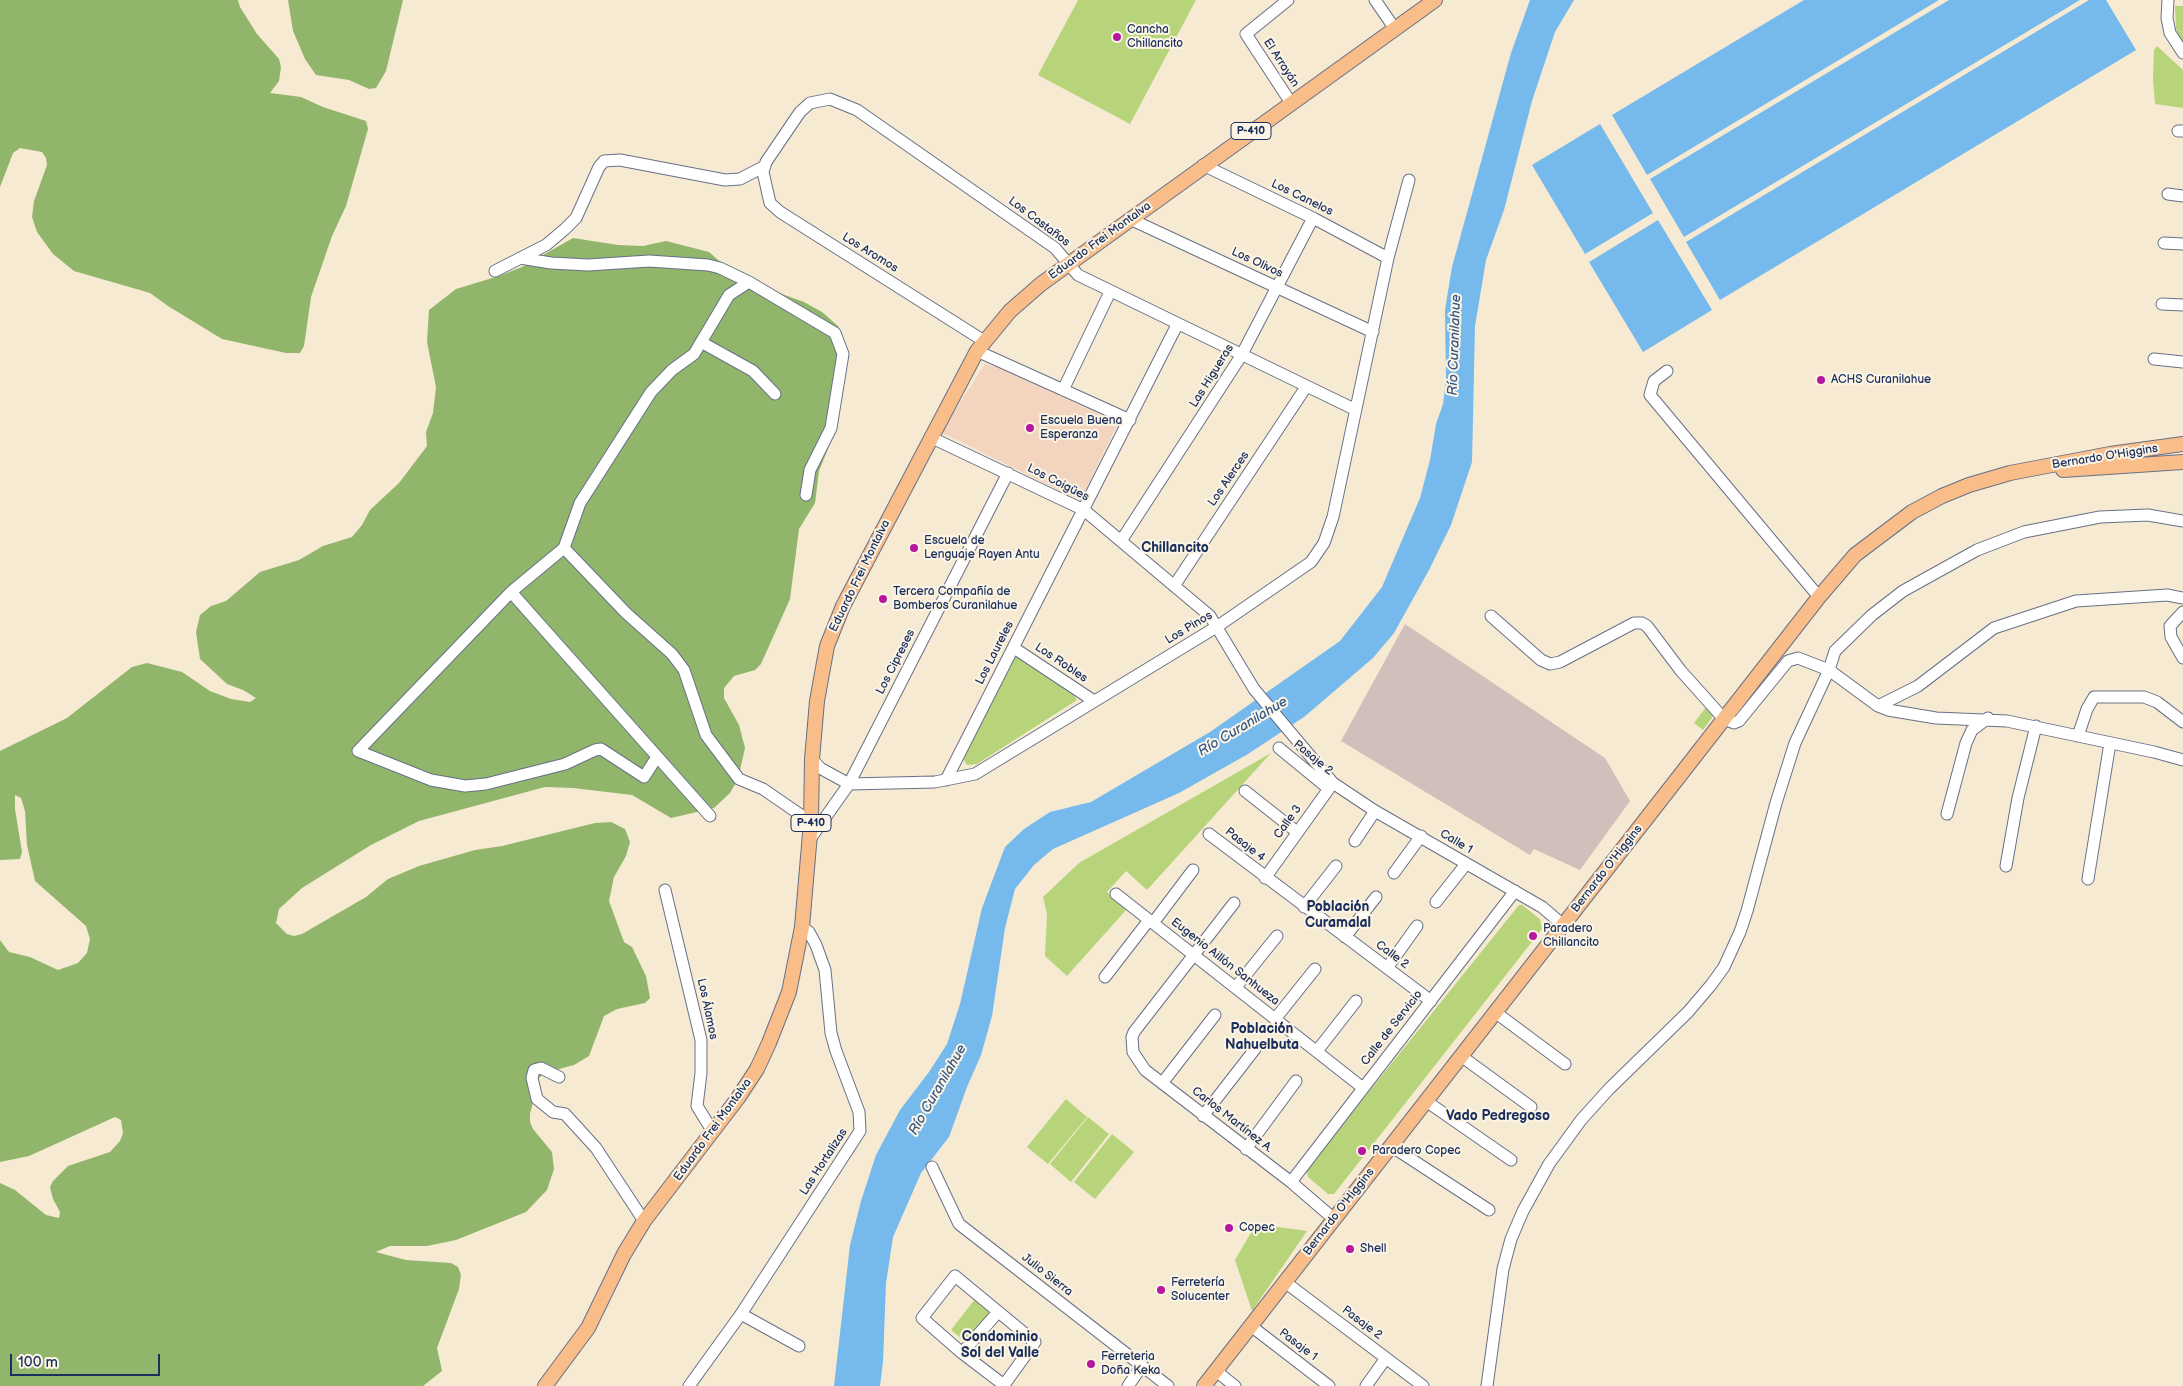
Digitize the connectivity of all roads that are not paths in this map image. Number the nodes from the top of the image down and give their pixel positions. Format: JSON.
{"nodes":[{"id":1,"x":1288,"y":0,"type":"edge"},
{"id":2,"x":1375,"y":0,"type":"edge"},
{"id":3,"x":1435,"y":0,"type":"edge"},
{"id":4,"x":2168,"y":0,"type":"edge"},
{"id":5,"x":1395,"y":29,"type":"junction"},
{"id":6,"x":2183,"y":52,"type":"edge"},
{"id":7,"x":1291,"y":103,"type":"junction"},
{"id":8,"x":1203,"y":165,"type":"junction"},
{"id":9,"x":764,"y":169,"type":"junction"},
{"id":10,"x":1408,"y":180,"type":"dead end"},
{"id":11,"x":2168,"y":194,"type":"dead end"},
{"id":12,"x":2183,"y":196,"type":"edge"},
{"id":13,"x":1313,"y":218,"type":"junction"},
{"id":14,"x":1130,"y":219,"type":"junction"},
{"id":15,"x":2164,"y":243,"type":"dead end"},
{"id":16,"x":2183,"y":244,"type":"edge"},
{"id":17,"x":520,"y":258,"type":"junction"},
{"id":18,"x":1388,"y":258,"type":"junction"},
{"id":19,"x":1068,"y":263,"type":"junction"},
{"id":20,"x":495,"y":271,"type":"dead end"},
{"id":21,"x":749,"y":282,"type":"junction"},
{"id":22,"x":1278,"y":287,"type":"junction"},
{"id":23,"x":1110,"y":292,"type":"junction"},
{"id":24,"x":2162,"y":304,"type":"dead end"},
{"id":25,"x":2183,"y":306,"type":"edge"},
{"id":26,"x":1177,"y":325,"type":"junction"},
{"id":27,"x":1372,"y":332,"type":"junction"},
{"id":28,"x":701,"y":342,"type":"junction"},
{"id":29,"x":980,"y":346,"type":"junction"},
{"id":30,"x":1241,"y":356,"type":"junction"},
{"id":31,"x":2154,"y":359,"type":"dead end"},
{"id":32,"x":2183,"y":362,"type":"edge"},
{"id":33,"x":1667,"y":371,"type":"dead end"},
{"id":34,"x":1306,"y":387,"type":"junction"},
{"id":35,"x":1063,"y":390,"type":"junction"},
{"id":36,"x":774,"y":394,"type":"dead end"},
{"id":37,"x":1354,"y":409,"type":"junction"},
{"id":38,"x":1130,"y":420,"type":"junction"},
{"id":39,"x":930,"y":437,"type":"junction"},
{"id":40,"x":2183,"y":444,"type":"edge"},
{"id":41,"x":2183,"y":462,"type":"edge"},
{"id":42,"x":2027,"y":470,"type":"junction"},
{"id":43,"x":1008,"y":473,"type":"junction"},
{"id":44,"x":806,"y":495,"type":"dead end"},
{"id":45,"x":1084,"y":510,"type":"junction"},
{"id":46,"x":2183,"y":521,"type":"edge"},
{"id":47,"x":1121,"y":541,"type":"junction"},
{"id":48,"x":564,"y":548,"type":"junction"},
{"id":49,"x":1174,"y":586,"type":"junction"},
{"id":50,"x":511,"y":592,"type":"junction"},
{"id":51,"x":1819,"y":597,"type":"junction"},
{"id":52,"x":2183,"y":598,"type":"edge"},
{"id":53,"x":2183,"y":612,"type":"edge"},
{"id":54,"x":1491,"y":616,"type":"dead end"},
{"id":55,"x":1218,"y":626,"type":"junction"},
{"id":56,"x":1014,"y":648,"type":"junction"},
{"id":57,"x":2183,"y":658,"type":"edge"},
{"id":58,"x":1829,"y":670,"type":"junction"},
{"id":59,"x":1094,"y":701,"type":"junction"},
{"id":60,"x":1878,"y":706,"type":"junction"},
{"id":61,"x":1988,"y":718,"type":"junction"},
{"id":62,"x":1724,"y":719,"type":"junction"},
{"id":63,"x":2183,"y":722,"type":"edge"},
{"id":64,"x":2036,"y":726,"type":"junction"},
{"id":65,"x":2078,"y":736,"type":"junction"},
{"id":66,"x":2110,"y":744,"type":"junction"},
{"id":67,"x":1279,"y":748,"type":"dead end"},
{"id":68,"x":657,"y":757,"type":"junction"},
{"id":69,"x":812,"y":759,"type":"junction"},
{"id":70,"x":2183,"y":760,"type":"edge"},
{"id":71,"x":946,"y":780,"type":"junction"},
{"id":72,"x":849,"y":784,"type":"junction"},
{"id":73,"x":1331,"y":786,"type":"junction"},
{"id":74,"x":1245,"y":791,"type":"dead end"},
{"id":75,"x":1375,"y":811,"type":"junction"},
{"id":76,"x":1947,"y":814,"type":"dead end"},
{"id":77,"x":710,"y":816,"type":"dead end"},
{"id":78,"x":811,"y":822,"type":"junction"},
{"id":79,"x":1297,"y":832,"type":"junction"},
{"id":80,"x":1209,"y":834,"type":"dead end"},
{"id":81,"x":1421,"y":836,"type":"junction"},
{"id":82,"x":810,"y":839,"type":"junction"},
{"id":83,"x":1355,"y":841,"type":"dead end"},
{"id":84,"x":1466,"y":864,"type":"junction"},
{"id":85,"x":1336,"y":866,"type":"dead end"},
{"id":86,"x":2006,"y":866,"type":"dead end"},
{"id":87,"x":1193,"y":870,"type":"dead end"},
{"id":88,"x":1394,"y":873,"type":"dead end"},
{"id":89,"x":1264,"y":878,"type":"junction"},
{"id":90,"x":2088,"y":879,"type":"dead end"},
{"id":91,"x":665,"y":890,"type":"dead end"},
{"id":92,"x":1515,"y":892,"type":"junction"},
{"id":93,"x":1116,"y":894,"type":"dead end"},
{"id":94,"x":1376,"y":897,"type":"dead end"},
{"id":95,"x":1436,"y":902,"type":"dead end"},
{"id":96,"x":1234,"y":903,"type":"dead end"},
{"id":97,"x":1304,"y":907,"type":"junction"},
{"id":98,"x":1151,"y":921,"type":"junction"},
{"id":99,"x":1563,"y":925,"type":"junction"},
{"id":100,"x":1417,"y":926,"type":"dead end"},
{"id":101,"x":802,"y":928,"type":"junction"},
{"id":102,"x":1277,"y":936,"type":"dead end"},
{"id":103,"x":1345,"y":937,"type":"junction"},
{"id":104,"x":1193,"y":954,"type":"junction"},
{"id":105,"x":1387,"y":968,"type":"junction"},
{"id":106,"x":1315,"y":969,"type":"dead end"},
{"id":107,"x":1106,"y":977,"type":"dead end"},
{"id":108,"x":1236,"y":987,"type":"junction"},
{"id":109,"x":1356,"y":1001,"type":"dead end"},
{"id":110,"x":1430,"y":1001,"type":"junction"},
{"id":111,"x":1495,"y":1012,"type":"junction"},
{"id":112,"x":1215,"y":1015,"type":"dead end"},
{"id":113,"x":1276,"y":1019,"type":"junction"},
{"id":114,"x":1255,"y":1049,"type":"dead end"},
{"id":115,"x":1317,"y":1051,"type":"junction"},
{"id":116,"x":1461,"y":1056,"type":"junction"},
{"id":117,"x":1565,"y":1064,"type":"dead end"},
{"id":118,"x":559,"y":1076,"type":"dead end"},
{"id":119,"x":1296,"y":1081,"type":"dead end"},
{"id":120,"x":1163,"y":1082,"type":"junction"},
{"id":121,"x":1363,"y":1088,"type":"junction"},
{"id":122,"x":1426,"y":1101,"type":"junction"},
{"id":123,"x":1531,"y":1106,"type":"dead end"},
{"id":124,"x":1203,"y":1116,"type":"junction"},
{"id":125,"x":713,"y":1132,"type":"junction"},
{"id":126,"x":1391,"y":1146,"type":"junction"},
{"id":127,"x":1246,"y":1149,"type":"junction"},
{"id":128,"x":1511,"y":1160,"type":"dead end"},
{"id":129,"x":932,"y":1167,"type":"dead end"},
{"id":130,"x":1290,"y":1182,"type":"junction"},
{"id":131,"x":1489,"y":1210,"type":"dead end"},
{"id":132,"x":1334,"y":1219,"type":"junction"},
{"id":133,"x":644,"y":1221,"type":"junction"},
{"id":134,"x":1285,"y":1282,"type":"junction"},
{"id":135,"x":998,"y":1312,"type":"junction"},
{"id":136,"x":741,"y":1314,"type":"junction"},
{"id":137,"x":1251,"y":1326,"type":"junction"},
{"id":138,"x":799,"y":1346,"type":"dead end"},
{"id":139,"x":962,"y":1353,"type":"junction"},
{"id":140,"x":1386,"y":1358,"type":"junction"},
{"id":141,"x":1142,"y":1366,"type":"junction"},
{"id":142,"x":1216,"y":1371,"type":"junction"},
{"id":143,"x":544,"y":1386,"type":"edge"},
{"id":144,"x":689,"y":1386,"type":"edge"},
{"id":145,"x":1004,"y":1386,"type":"edge"},
{"id":146,"x":1128,"y":1386,"type":"edge"},
{"id":147,"x":1168,"y":1386,"type":"edge"},
{"id":148,"x":1204,"y":1386,"type":"edge"},
{"id":149,"x":1236,"y":1386,"type":"edge"},
{"id":150,"x":1329,"y":1386,"type":"edge"},
{"id":151,"x":1366,"y":1386,"type":"edge"},
{"id":152,"x":1423,"y":1386,"type":"edge"},
{"id":153,"x":1487,"y":1386,"type":"edge"}],
"edges":[{"from":1,"to":7,"type":"street","name":"El Arrayán"},
{"from":2,"to":5,"type":"street"},
{"from":3,"to":5,"type":"main road","name":"Eduardo Frei Montalva","number":"P-410"},
{"from":4,"to":6,"type":"street"},
{"from":5,"to":7,"type":"main road","name":"Eduardo Frei Montalva","number":"P-410"},
{"from":7,"to":8,"type":"main road","name":"Eduardo Frei Montalva","number":"P-410"},
{"from":8,"to":13,"type":"street","name":"Los Canelos"},
{"from":8,"to":14,"type":"main road","name":"Eduardo Frei Montalva","number":"P-410"},
{"from":9,"to":17,"type":"street"},
{"from":9,"to":19,"type":"street","name":"Los Castaños"},
{"from":9,"to":29,"type":"street","name":"Los Aromos"},
{"from":10,"to":18,"type":"street","name":"Los Pinos"},
{"from":11,"to":12,"type":"street"},
{"from":13,"to":18,"type":"street","name":"Los Canelos"},
{"from":13,"to":22,"type":"street","name":"Las Higueras"},
{"from":14,"to":19,"type":"main road","name":"Eduardo Frei Montalva","number":"P-410"},
{"from":14,"to":22,"type":"street","name":"Los Olivos"},
{"from":15,"to":16,"type":"street"},
{"from":17,"to":20,"type":"street"},
{"from":17,"to":21,"type":"street"},
{"from":18,"to":27,"type":"street","name":"Los Pinos"},
{"from":19,"to":23,"type":"street","name":"Los Castaños"},
{"from":19,"to":29,"type":"main road","name":"Eduardo Frei Montalva","number":"P-410"},
{"from":21,"to":28,"type":"street"},
{"from":21,"to":44,"type":"street"},
{"from":22,"to":27,"type":"street","name":"Los Olivos"},
{"from":22,"to":30,"type":"street","name":"Las Higueras"},
{"from":23,"to":26,"type":"street","name":"Los Castaños"},
{"from":23,"to":35,"type":"street"},
{"from":24,"to":25,"type":"street"},
{"from":26,"to":30,"type":"street","name":"Los Castaños"},
{"from":26,"to":38,"type":"street","name":"Los Laureles"},
{"from":27,"to":37,"type":"street","name":"Los Pinos"},
{"from":28,"to":36,"type":"street"},
{"from":28,"to":48,"type":"street"},
{"from":29,"to":35,"type":"street","name":"Los Aromos"},
{"from":29,"to":39,"type":"main road","name":"Eduardo Frei Montalva","number":"P-410"},
{"from":30,"to":34,"type":"street","name":"Los Castaños"},
{"from":30,"to":47,"type":"street","name":"Las Higueras"},
{"from":31,"to":32,"type":"street"},
{"from":33,"to":51,"type":"street"},
{"from":34,"to":37,"type":"street","name":"Los Castaños"},
{"from":34,"to":49,"type":"street","name":"Los Alerces"},
{"from":35,"to":38,"type":"street","name":"Los Aromos"},
{"from":37,"to":55,"type":"street","name":"Los Pinos"},
{"from":38,"to":45,"type":"street","name":"Los Laureles"},
{"from":39,"to":43,"type":"street","name":"Los Coigües"},
{"from":39,"to":69,"type":"main road","name":"Eduardo Frei Montalva","number":"P-410"},
{"from":40,"to":42,"type":"main road","name":"Bernardo O'Higgins"},
{"from":41,"to":42,"type":"main road","name":"Bernardo O'Higgins"},
{"from":42,"to":51,"type":"main road","name":"Bernardo O'Higgins"},
{"from":43,"to":45,"type":"street","name":"Los Coigües"},
{"from":43,"to":72,"type":"street","name":"Los Cipreses"},
{"from":45,"to":47,"type":"street","name":"Los Coigües"},
{"from":45,"to":56,"type":"street","name":"Los Laureles"},
{"from":46,"to":58,"type":"street"},
{"from":47,"to":49,"type":"street","name":"Los Coigües"},
{"from":48,"to":50,"type":"street"},
{"from":48,"to":78,"type":"street"},
{"from":49,"to":55,"type":"street","name":"Los Coigües"},
{"from":50,"to":68,"type":"street"},
{"from":50,"to":68,"type":"street"},
{"from":51,"to":62,"type":"main road","name":"Bernardo O'Higgins"},
{"from":52,"to":60,"type":"street"},
{"from":53,"to":57,"type":"street"},
{"from":54,"to":62,"type":"street"},
{"from":55,"to":59,"type":"street","name":"Los Pinos"},
{"from":55,"to":73,"type":"street","name":"Los Coigües"},
{"from":56,"to":59,"type":"street","name":"Los Robles"},
{"from":56,"to":71,"type":"street","name":"Los Laureles"},
{"from":58,"to":60,"type":"street"},
{"from":58,"to":62,"type":"street"},
{"from":58,"to":153,"type":"street"},
{"from":59,"to":71,"type":"street","name":"Los Pinos"},
{"from":60,"to":61,"type":"street"},
{"from":61,"to":64,"type":"street"},
{"from":61,"to":76,"type":"street"},
{"from":62,"to":99,"type":"main road","name":"Bernardo O'Higgins"},
{"from":63,"to":65,"type":"street"},
{"from":64,"to":65,"type":"street"},
{"from":64,"to":86,"type":"street"},
{"from":65,"to":66,"type":"street"},
{"from":66,"to":70,"type":"street"},
{"from":66,"to":90,"type":"street"},
{"from":67,"to":73,"type":"street","name":"Pasaje 2"},
{"from":68,"to":77,"type":"street"},
{"from":69,"to":72,"type":"street"},
{"from":69,"to":78,"type":"main road","name":"Eduardo Frei Montalva","number":"P-410"},
{"from":71,"to":72,"type":"street","name":"Los Pinos"},
{"from":72,"to":82,"type":"street"},
{"from":73,"to":75,"type":"street","name":"Calle 1"},
{"from":73,"to":79,"type":"street","name":"Calle 3"},
{"from":74,"to":79,"type":"street"},
{"from":75,"to":81,"type":"street","name":"Calle 1"},
{"from":75,"to":83,"type":"street"},
{"from":78,"to":82,"type":"main road","name":"Eduardo Frei Montalva","number":"P-410"},
{"from":79,"to":89,"type":"street","name":"Calle 3"},
{"from":80,"to":89,"type":"street","name":"Pasaje 4"},
{"from":81,"to":84,"type":"street","name":"Calle 1"},
{"from":81,"to":88,"type":"street"},
{"from":82,"to":101,"type":"main road","name":"Eduardo Frei Montalva","number":"P-410"},
{"from":84,"to":92,"type":"street","name":"Calle 1"},
{"from":84,"to":95,"type":"street"},
{"from":85,"to":97,"type":"street"},
{"from":87,"to":98,"type":"street"},
{"from":89,"to":97,"type":"street","name":"Calle 2"},
{"from":91,"to":125,"type":"street","name":"Los Álamos"},
{"from":92,"to":99,"type":"street","name":"Calle 1"},
{"from":92,"to":110,"type":"street","name":"Calle de Servicio"},
{"from":93,"to":98,"type":"street","name":"Eugenio Aillón Sanhueza"},
{"from":94,"to":103,"type":"street"},
{"from":96,"to":104,"type":"street"},
{"from":97,"to":103,"type":"street","name":"Calle 2"},
{"from":98,"to":104,"type":"street","name":"Eugenio Aillón Sanhueza"},
{"from":98,"to":107,"type":"street"},
{"from":99,"to":111,"type":"main road","name":"Bernardo O'Higgins"},
{"from":100,"to":105,"type":"street"},
{"from":101,"to":125,"type":"main road","name":"Eduardo Frei Montalva","number":"P-410"},
{"from":101,"to":136,"type":"street","name":"Las Hortalizas"},
{"from":102,"to":108,"type":"street"},
{"from":103,"to":105,"type":"street","name":"Calle 2"},
{"from":104,"to":108,"type":"street","name":"Eugenio Aillón Sanhueza"},
{"from":104,"to":120,"type":"street","name":"Carlos Martínez A."},
{"from":105,"to":110,"type":"street","name":"Calle 2"},
{"from":106,"to":113,"type":"street"},
{"from":108,"to":113,"type":"street","name":"Eugenio Aillón Sanhueza"},
{"from":109,"to":115,"type":"street"},
{"from":110,"to":121,"type":"street","name":"Calle de Servicio"},
{"from":111,"to":116,"type":"main road","name":"Bernardo O'Higgins"},
{"from":111,"to":117,"type":"street"},
{"from":112,"to":120,"type":"street"},
{"from":113,"to":115,"type":"street","name":"Eugenio Aillón Sanhueza"},
{"from":114,"to":124,"type":"street"},
{"from":115,"to":121,"type":"street","name":"Eugenio Aillón Sanhueza"},
{"from":116,"to":122,"type":"main road","name":"Bernardo O'Higgins"},
{"from":116,"to":123,"type":"street"},
{"from":118,"to":133,"type":"street"},
{"from":119,"to":127,"type":"street"},
{"from":120,"to":124,"type":"street","name":"Carlos Martínez A."},
{"from":121,"to":130,"type":"street","name":"Calle de Servicio"},
{"from":122,"to":126,"type":"main road","name":"Bernardo O'Higgins"},
{"from":122,"to":128,"type":"street"},
{"from":124,"to":127,"type":"street","name":"Carlos Martínez A."},
{"from":125,"to":133,"type":"main road","name":"Eduardo Frei Montalva","number":"P-410"},
{"from":126,"to":131,"type":"street"},
{"from":126,"to":132,"type":"main road","name":"Bernardo O'Higgins"},
{"from":127,"to":130,"type":"street","name":"Carlos Martínez A."},
{"from":129,"to":141,"type":"street","name":"Julio Sierra"},
{"from":130,"to":132,"type":"street","name":"Carlos Martínez A."},
{"from":132,"to":134,"type":"main road","name":"Bernardo O'Higgins"},
{"from":133,"to":143,"type":"main road","name":"Eduardo Frei Montalva","number":"P-410"},
{"from":134,"to":137,"type":"main road","name":"Bernardo O'Higgins"},
{"from":134,"to":140,"type":"street","name":"Pasaje 2"},
{"from":135,"to":139,"type":"street"},
{"from":135,"to":139,"type":"street"},
{"from":135,"to":145,"type":"street"},
{"from":136,"to":138,"type":"street"},
{"from":136,"to":144,"type":"street","name":"Las Hortalizas"},
{"from":137,"to":142,"type":"main road","name":"Bernardo O'Higgins"},
{"from":137,"to":150,"type":"street","name":"Pasaje 1"},
{"from":139,"to":145,"type":"street"},
{"from":140,"to":151,"type":"street"},
{"from":140,"to":152,"type":"street","name":"Pasaje 2"},
{"from":141,"to":146,"type":"street"},
{"from":141,"to":147,"type":"street","name":"Julio Sierra"},
{"from":142,"to":148,"type":"main road","name":"Bernardo O'Higgins"},
{"from":142,"to":149,"type":"street"}]}
